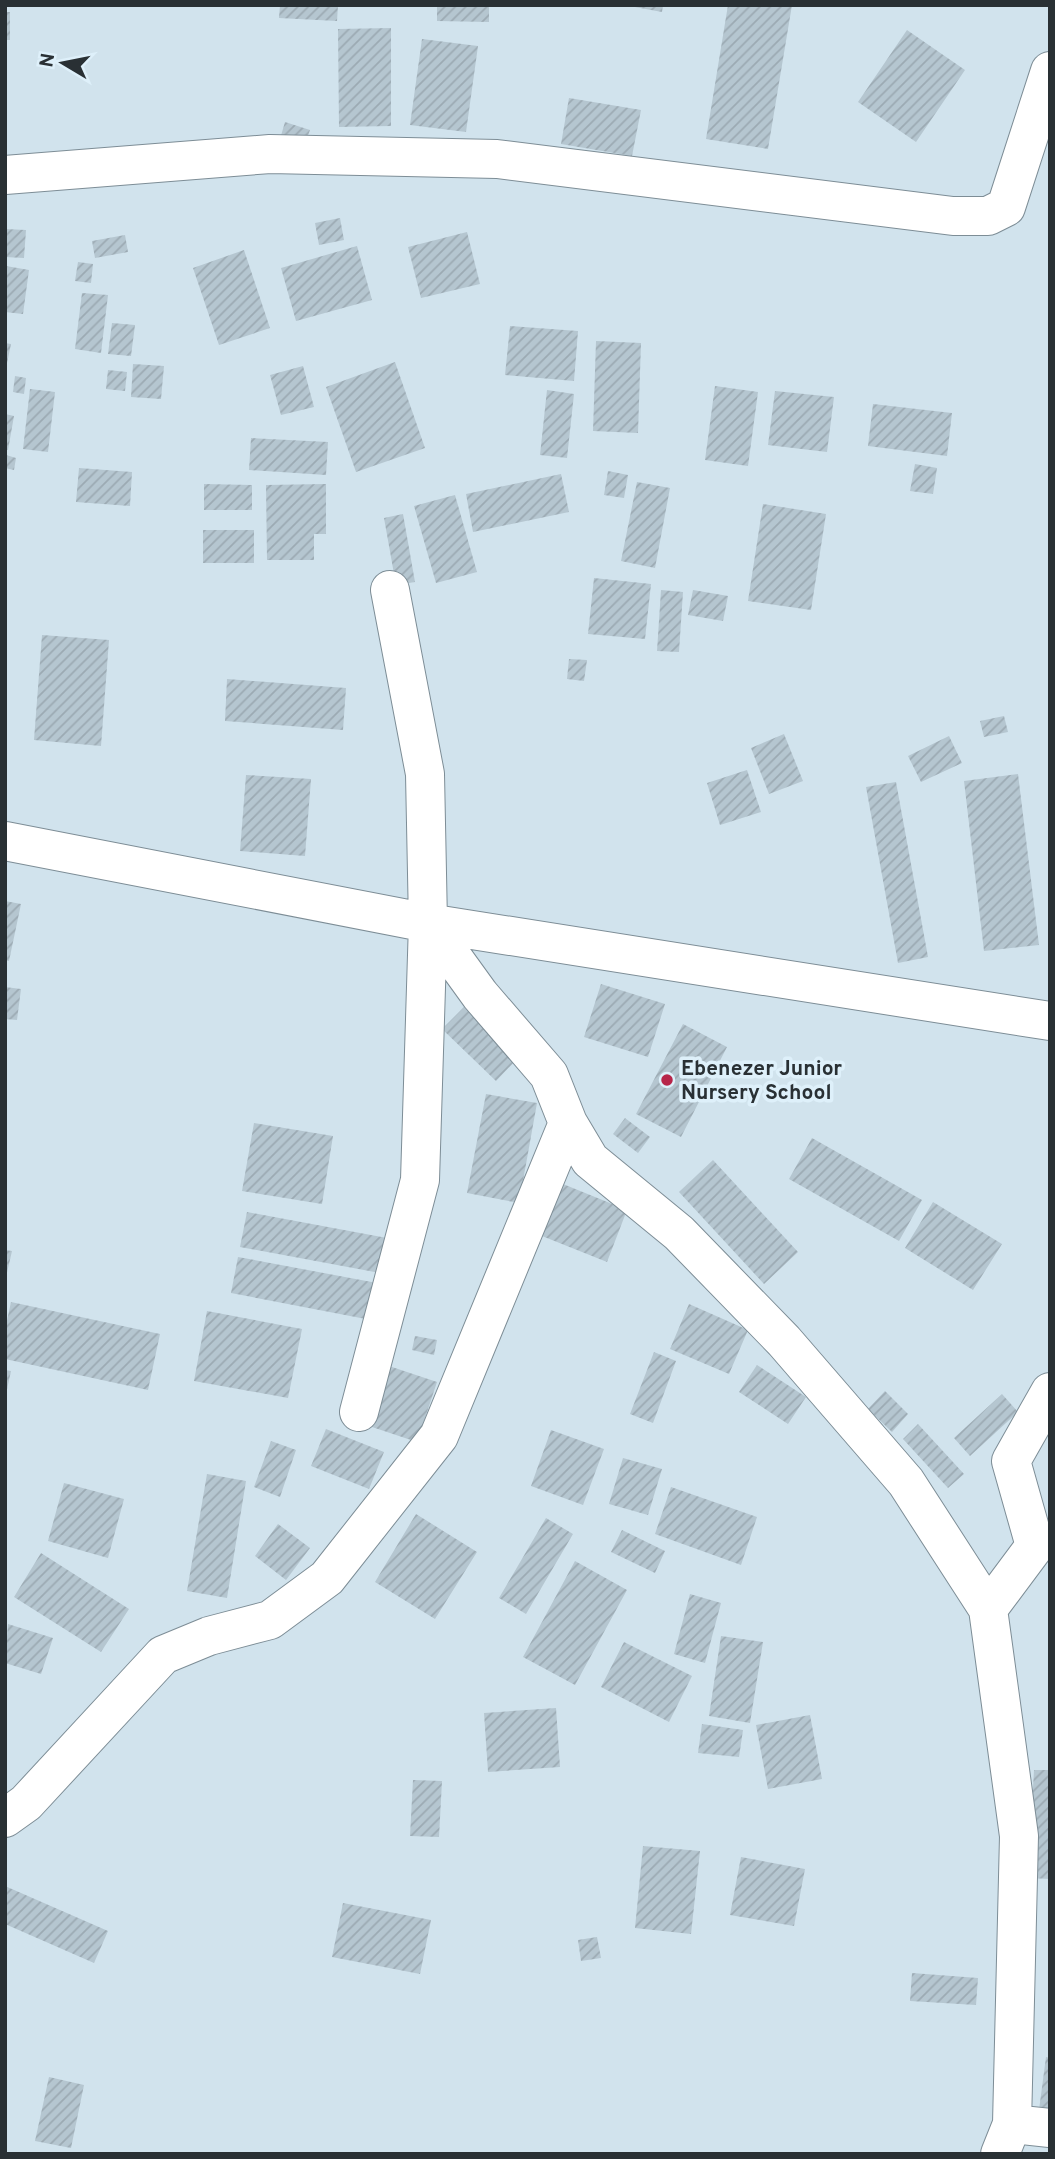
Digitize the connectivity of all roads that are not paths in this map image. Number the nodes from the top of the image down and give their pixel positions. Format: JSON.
{"nodes":[{"id":1,"x":1050,"y":71,"type":"edge"},
{"id":2,"x":5,"y":176,"type":"edge"},
{"id":3,"x":390,"y":590,"type":"dead end"},
{"id":4,"x":5,"y":841,"type":"edge"},
{"id":5,"x":428,"y":923,"type":"junction"},
{"id":6,"x":1050,"y":1021,"type":"edge"},
{"id":7,"x":568,"y":1124,"type":"junction"},
{"id":8,"x":1050,"y":1392,"type":"edge"},
{"id":9,"x":359,"y":1412,"type":"dead end"},
{"id":10,"x":988,"y":1609,"type":"junction"},
{"id":11,"x":5,"y":1818,"type":"edge"},
{"id":12,"x":1050,"y":2128,"type":"edge"},
{"id":13,"x":1006,"y":2139,"type":"edge"}],
"edges":[{"from":1,"to":2,"type":"street"},
{"from":3,"to":5,"type":"street"},
{"from":4,"to":5,"type":"street"},
{"from":5,"to":6,"type":"street"},
{"from":5,"to":7,"type":"street"},
{"from":5,"to":9,"type":"street"},
{"from":7,"to":10,"type":"street"},
{"from":7,"to":11,"type":"street"},
{"from":8,"to":10,"type":"street"},
{"from":10,"to":13,"type":"street"},
{"from":12,"to":13,"type":"street"}]}
